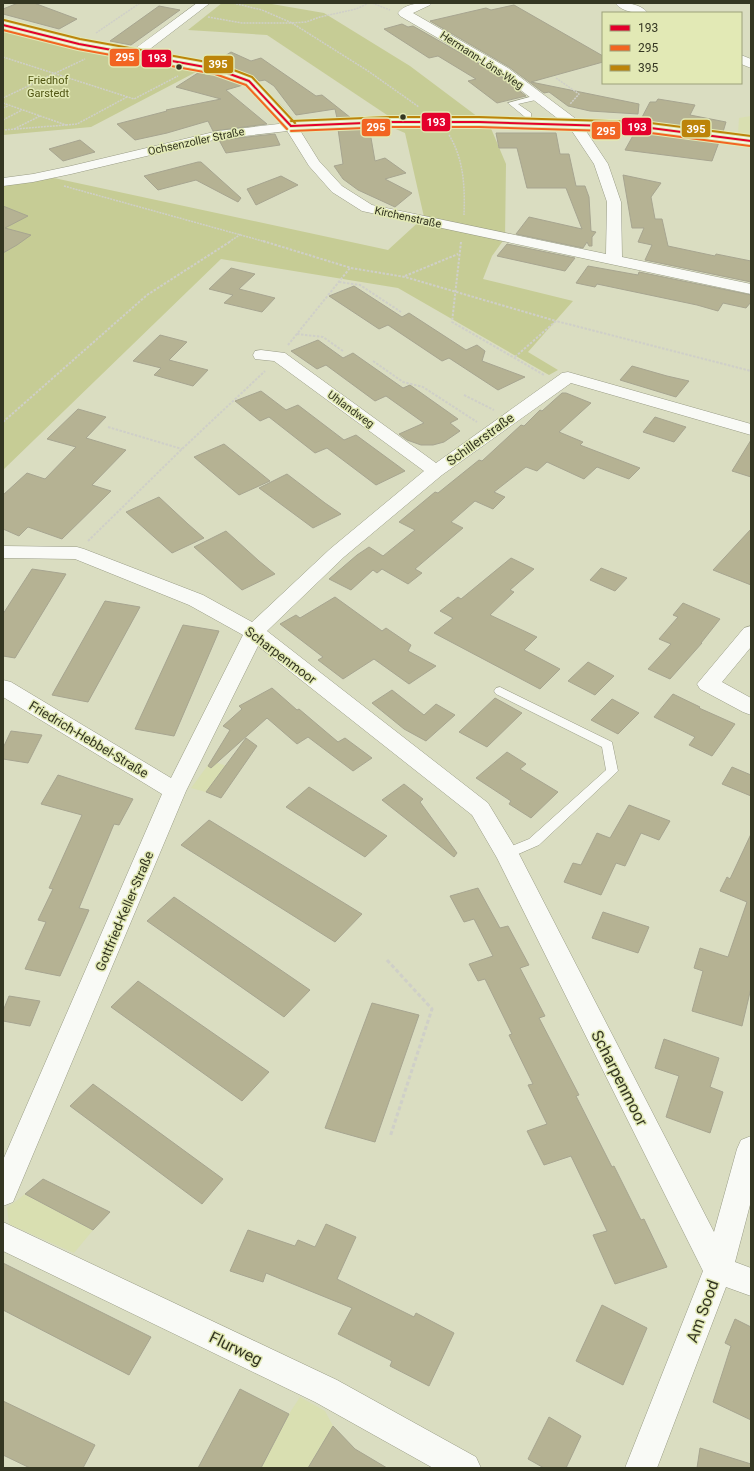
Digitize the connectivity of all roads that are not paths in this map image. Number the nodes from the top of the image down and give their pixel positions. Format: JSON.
{"nodes":[{"id":1,"x":204,"y":3,"type":"edge"},
{"id":2,"x":426,"y":3,"type":"edge"},
{"id":3,"x":621,"y":3,"type":"edge"},
{"id":4,"x":640,"y":12,"type":"edge"},
{"id":5,"x":3,"y":25,"type":"edge"},
{"id":6,"x":136,"y":54,"type":"junction"},
{"id":7,"x":742,"y":60,"type":"edge"},
{"id":8,"x":751,"y":64,"type":"edge"},
{"id":9,"x":537,"y":97,"type":"junction"},
{"id":10,"x":528,"y":115,"type":"dead end"},
{"id":11,"x":575,"y":125,"type":"junction"},
{"id":12,"x":291,"y":126,"type":"junction"},
{"id":13,"x":751,"y":141,"type":"edge"},
{"id":14,"x":3,"y":182,"type":"edge"},
{"id":15,"x":614,"y":260,"type":"junction"},
{"id":16,"x":751,"y":289,"type":"edge"},
{"id":17,"x":261,"y":355,"type":"dead end"},
{"id":18,"x":751,"y":430,"type":"edge"},
{"id":19,"x":436,"y":471,"type":"junction"},
{"id":20,"x":3,"y":552,"type":"edge"},
{"id":21,"x":254,"y":632,"type":"junction"},
{"id":22,"x":751,"y":633,"type":"edge"},
{"id":23,"x":3,"y":687,"type":"edge"},
{"id":24,"x":500,"y":691,"type":"dead end"},
{"id":25,"x":751,"y":706,"type":"edge"},
{"id":26,"x":175,"y":791,"type":"junction"},
{"id":27,"x":507,"y":854,"type":"junction"},
{"id":28,"x":751,"y":1149,"type":"edge"},
{"id":29,"x":3,"y":1193,"type":"edge"},
{"id":30,"x":3,"y":1236,"type":"edge"},
{"id":31,"x":718,"y":1270,"type":"junction"},
{"id":32,"x":751,"y":1282,"type":"edge"},
{"id":33,"x":465,"y":1468,"type":"edge"},
{"id":34,"x":641,"y":1468,"type":"edge"}],
"edges":[{"from":1,"to":6,"type":"street"},
{"from":2,"to":9,"type":"street","name":"Hermann-Löns-Weg"},
{"from":3,"to":4,"type":"street"},
{"from":5,"to":6,"type":"street","name":"Kirchenstraße"},
{"from":6,"to":12,"type":"street","name":"Kirchenstraße"},
{"from":7,"to":8,"type":"street"},
{"from":9,"to":10,"type":"lane"},
{"from":9,"to":11,"type":"street","name":"Hermann-Löns-Weg"},
{"from":11,"to":12,"type":"street","name":"Ochsenzoller Straße"},
{"from":11,"to":13,"type":"street","name":"Ochsenzoller Straße"},
{"from":11,"to":15,"type":"street","name":"Hermann-Löns-Weg"},
{"from":12,"to":14,"type":"street","name":"Ochsenzoller Straße"},
{"from":12,"to":15,"type":"street","name":"Kirchenstraße"},
{"from":15,"to":16,"type":"street","name":"Kirchenstraße"},
{"from":17,"to":19,"type":"street","name":"Uhlandweg"},
{"from":18,"to":19,"type":"street","name":"Schillerstraße"},
{"from":19,"to":21,"type":"street","name":"Schillerstraße"},
{"from":20,"to":21,"type":"street","name":"Scharpenmoor"},
{"from":21,"to":26,"type":"street","name":"Gottfried-Keller-Straße"},
{"from":21,"to":27,"type":"street","name":"Scharpenmoor"},
{"from":22,"to":25,"type":"street"},
{"from":23,"to":26,"type":"street","name":"Friedrich-Hebbel-Straße"},
{"from":24,"to":27,"type":"lane"},
{"from":26,"to":29,"type":"street","name":"Gottfried-Keller-Straße"},
{"from":27,"to":31,"type":"street","name":"Scharpenmoor"},
{"from":28,"to":31,"type":"street","name":"Am Sood"},
{"from":30,"to":33,"type":"street","name":"Flurweg"},
{"from":31,"to":32,"type":"street"},
{"from":31,"to":34,"type":"street","name":"Am Sood"}]}
